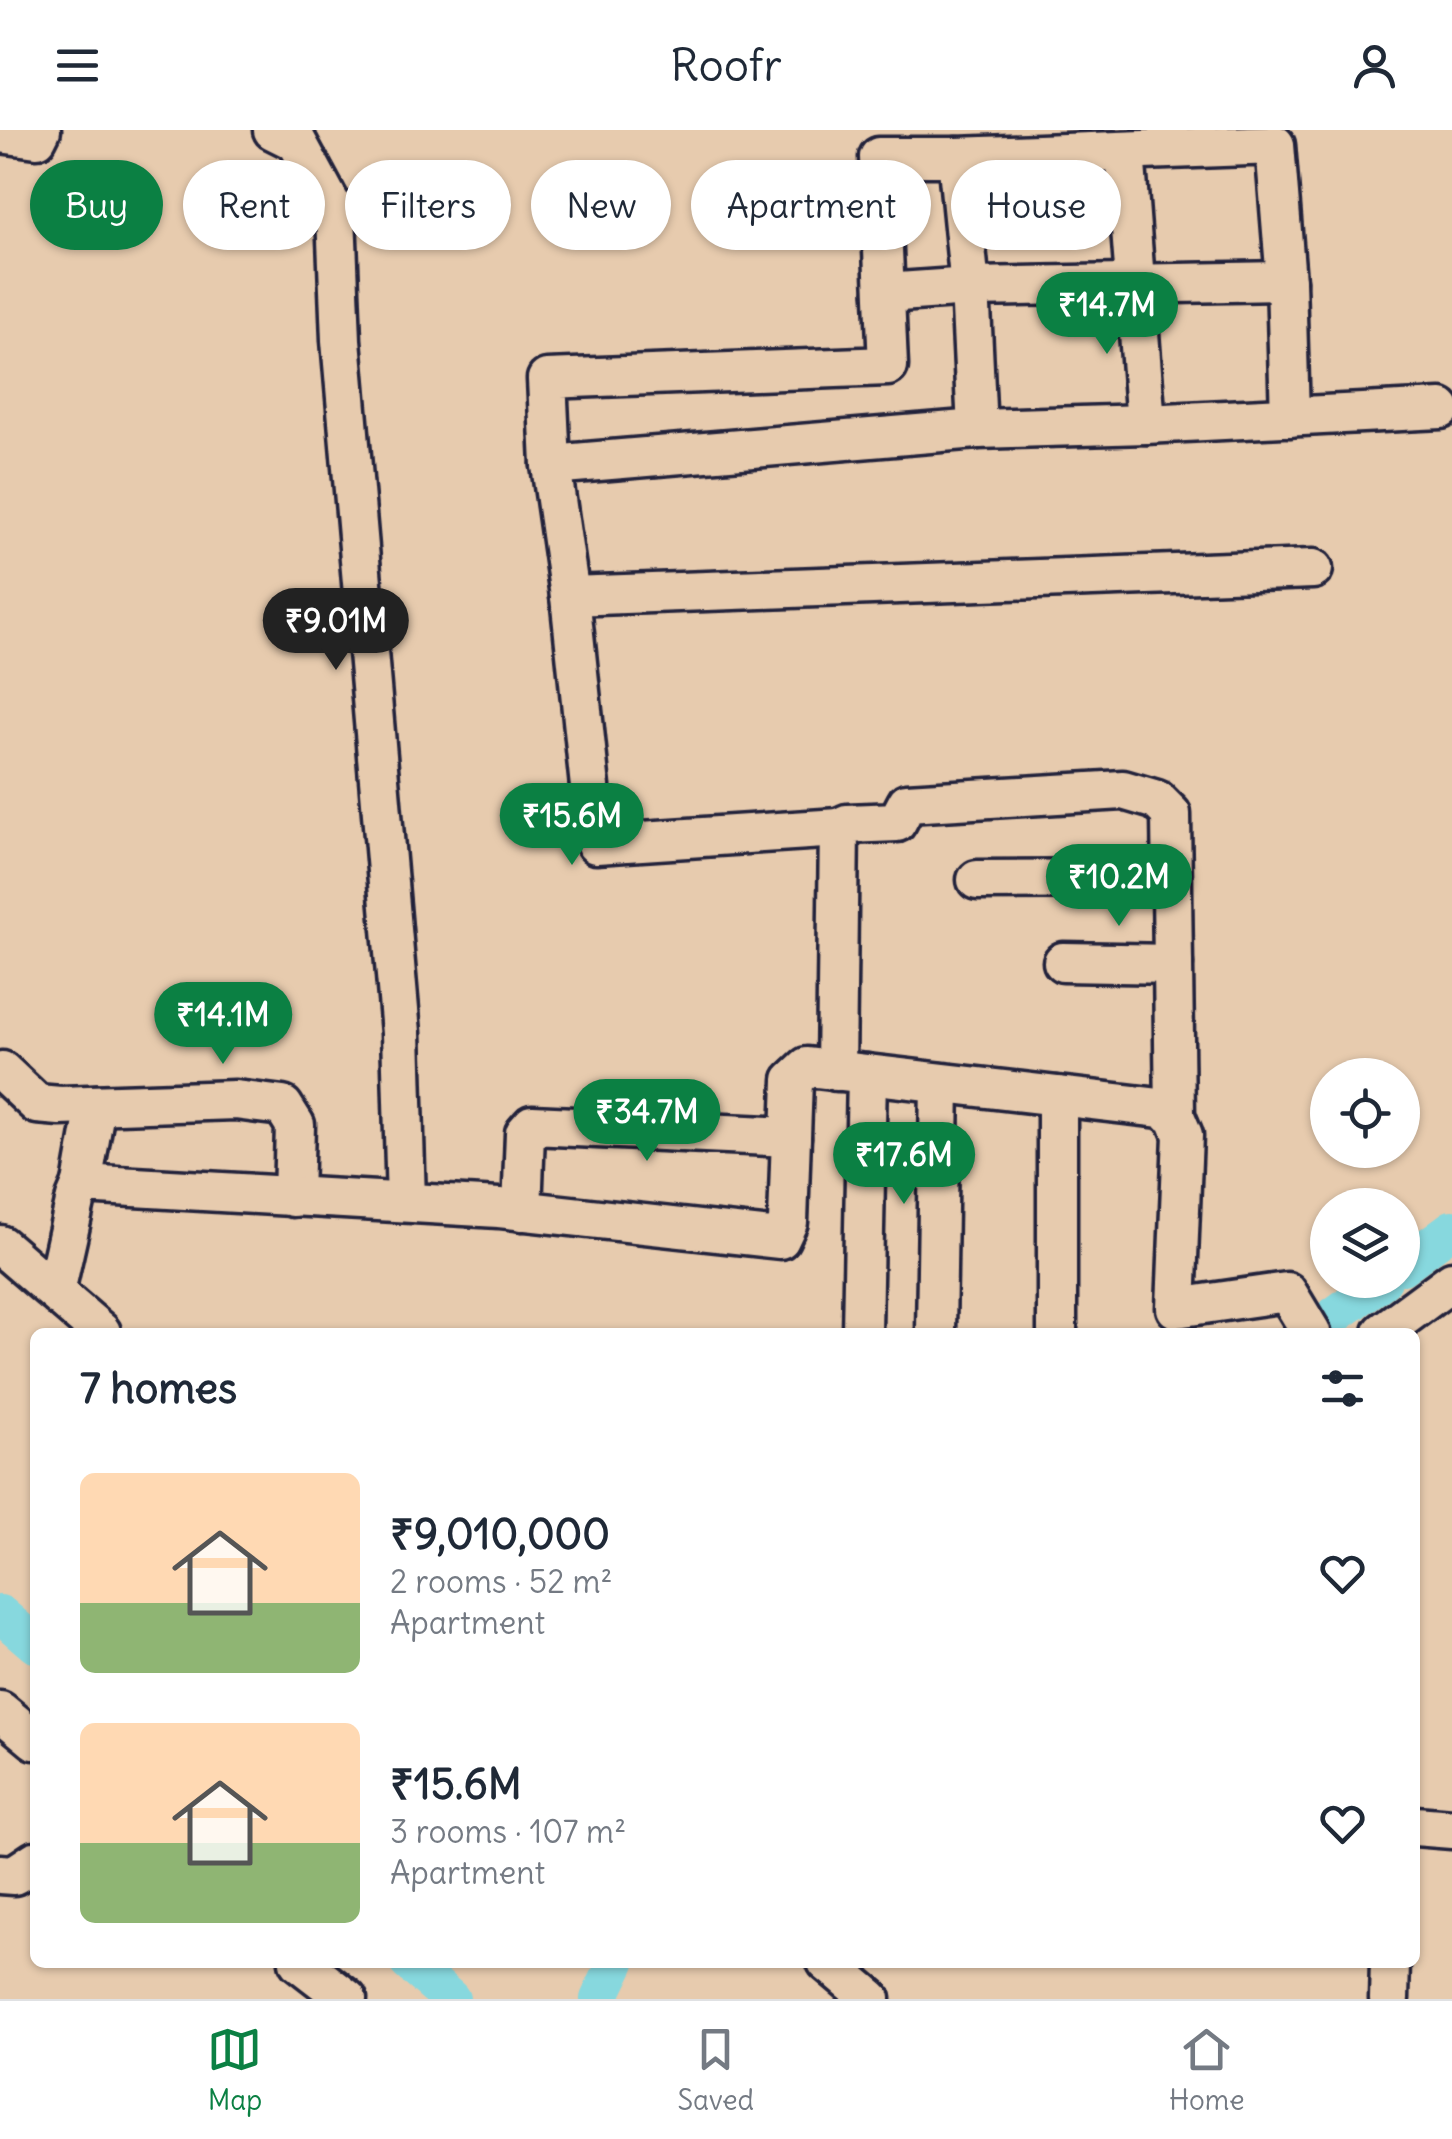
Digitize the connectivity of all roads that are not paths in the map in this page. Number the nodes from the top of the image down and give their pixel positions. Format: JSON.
{"nodes":[{"id":1,"x":42,"y":130,"type":"edge"},
{"id":2,"x":273,"y":130,"type":"edge"},
{"id":3,"x":0,"y":133,"type":"edge"},
{"id":4,"x":1125,"y":150,"type":"junction"},
{"id":5,"x":957,"y":157,"type":"junction"},
{"id":6,"x":1286,"y":281,"type":"junction"},
{"id":7,"x":1136,"y":285,"type":"junction"},
{"id":8,"x":970,"y":287,"type":"junction"},
{"id":9,"x":884,"y":293,"type":"junction"},
{"id":10,"x":1441,"y":409,"type":"dead end"},
{"id":11,"x":1290,"y":416,"type":"junction"},
{"id":12,"x":1146,"y":424,"type":"junction"},
{"id":13,"x":977,"y":429,"type":"junction"},
{"id":14,"x":551,"y":465,"type":"junction"},
{"id":15,"x":1313,"y":569,"type":"dead end"},
{"id":16,"x":570,"y":596,"type":"junction"},
{"id":17,"x":839,"y":828,"type":"junction"},
{"id":18,"x":1171,"y":879,"type":"junction"},
{"id":19,"x":976,"y":880,"type":"dead end"},
{"id":20,"x":1063,"y":962,"type":"dead end"},
{"id":21,"x":1173,"y":964,"type":"junction"},
{"id":22,"x":2,"y":1071,"type":"edge"},
{"id":23,"x":851,"y":1072,"type":"junction"},
{"id":24,"x":940,"y":1083,"type":"junction"},
{"id":25,"x":1058,"y":1096,"type":"junction"},
{"id":26,"x":96,"y":1105,"type":"junction"},
{"id":27,"x":1175,"y":1116,"type":"junction"},
{"id":28,"x":791,"y":1137,"type":"junction"},
{"id":29,"x":82,"y":1184,"type":"junction"},
{"id":30,"x":293,"y":1196,"type":"junction"},
{"id":31,"x":406,"y":1202,"type":"junction"},
{"id":32,"x":522,"y":1211,"type":"junction"},
{"id":33,"x":0,"y":1245,"type":"edge"},
{"id":34,"x":1452,"y":1281,"type":"edge"},
{"id":35,"x":54,"y":1292,"type":"junction"},
{"id":36,"x":95,"y":1328,"type":"edge"},
{"id":37,"x":862,"y":1328,"type":"edge"},
{"id":38,"x":936,"y":1328,"type":"edge"},
{"id":39,"x":1056,"y":1328,"type":"edge"},
{"id":40,"x":1309,"y":1328,"type":"edge"},
{"id":41,"x":1388,"y":1328,"type":"edge"},
{"id":42,"x":0,"y":1710,"type":"edge"},
{"id":43,"x":30,"y":1736,"type":"edge"},
{"id":44,"x":1420,"y":1826,"type":"edge"},
{"id":45,"x":1452,"y":1829,"type":"edge"},
{"id":46,"x":30,"y":1865,"type":"edge"},
{"id":47,"x":0,"y":1874,"type":"edge"},
{"id":48,"x":307,"y":1968,"type":"edge"},
{"id":49,"x":834,"y":1968,"type":"edge"},
{"id":50,"x":1390,"y":1968,"type":"edge"},
{"id":51,"x":346,"y":1999,"type":"edge"},
{"id":52,"x":871,"y":1999,"type":"edge"},
{"id":53,"x":1389,"y":1999,"type":"edge"}],
"edges":[{"from":1,"to":3,"type":"street"},
{"from":2,"to":31,"type":"street"},
{"from":4,"to":5,"type":"street"},
{"from":4,"to":6,"type":"street"},
{"from":4,"to":7,"type":"street"},
{"from":5,"to":8,"type":"street"},
{"from":5,"to":9,"type":"street"},
{"from":6,"to":7,"type":"street"},
{"from":6,"to":11,"type":"street"},
{"from":7,"to":8,"type":"street"},
{"from":7,"to":12,"type":"street"},
{"from":8,"to":9,"type":"street"},
{"from":8,"to":13,"type":"street"},
{"from":9,"to":14,"type":"street"},
{"from":10,"to":11,"type":"street"},
{"from":11,"to":12,"type":"street"},
{"from":12,"to":13,"type":"street"},
{"from":13,"to":14,"type":"street"},
{"from":14,"to":16,"type":"street"},
{"from":15,"to":16,"type":"street"},
{"from":16,"to":17,"type":"street"},
{"from":17,"to":18,"type":"street"},
{"from":17,"to":23,"type":"street"},
{"from":18,"to":19,"type":"street"},
{"from":18,"to":21,"type":"street"},
{"from":20,"to":21,"type":"street"},
{"from":21,"to":27,"type":"street"},
{"from":22,"to":26,"type":"street"},
{"from":23,"to":24,"type":"street"},
{"from":23,"to":28,"type":"street"},
{"from":23,"to":37,"type":"street"},
{"from":24,"to":25,"type":"street"},
{"from":24,"to":38,"type":"street"},
{"from":25,"to":27,"type":"street"},
{"from":25,"to":39,"type":"street"},
{"from":26,"to":29,"type":"street"},
{"from":26,"to":30,"type":"street"},
{"from":27,"to":40,"type":"street"},
{"from":28,"to":32,"type":"street"},
{"from":28,"to":32,"type":"street"},
{"from":29,"to":30,"type":"street"},
{"from":29,"to":35,"type":"street"},
{"from":30,"to":31,"type":"street"},
{"from":31,"to":32,"type":"street"},
{"from":33,"to":35,"type":"street"},
{"from":34,"to":41,"type":"street"},
{"from":35,"to":36,"type":"street"},
{"from":42,"to":43,"type":"street"},
{"from":44,"to":45,"type":"street"},
{"from":46,"to":47,"type":"street"},
{"from":48,"to":51,"type":"street"},
{"from":49,"to":52,"type":"street"},
{"from":50,"to":53,"type":"street"}]}
